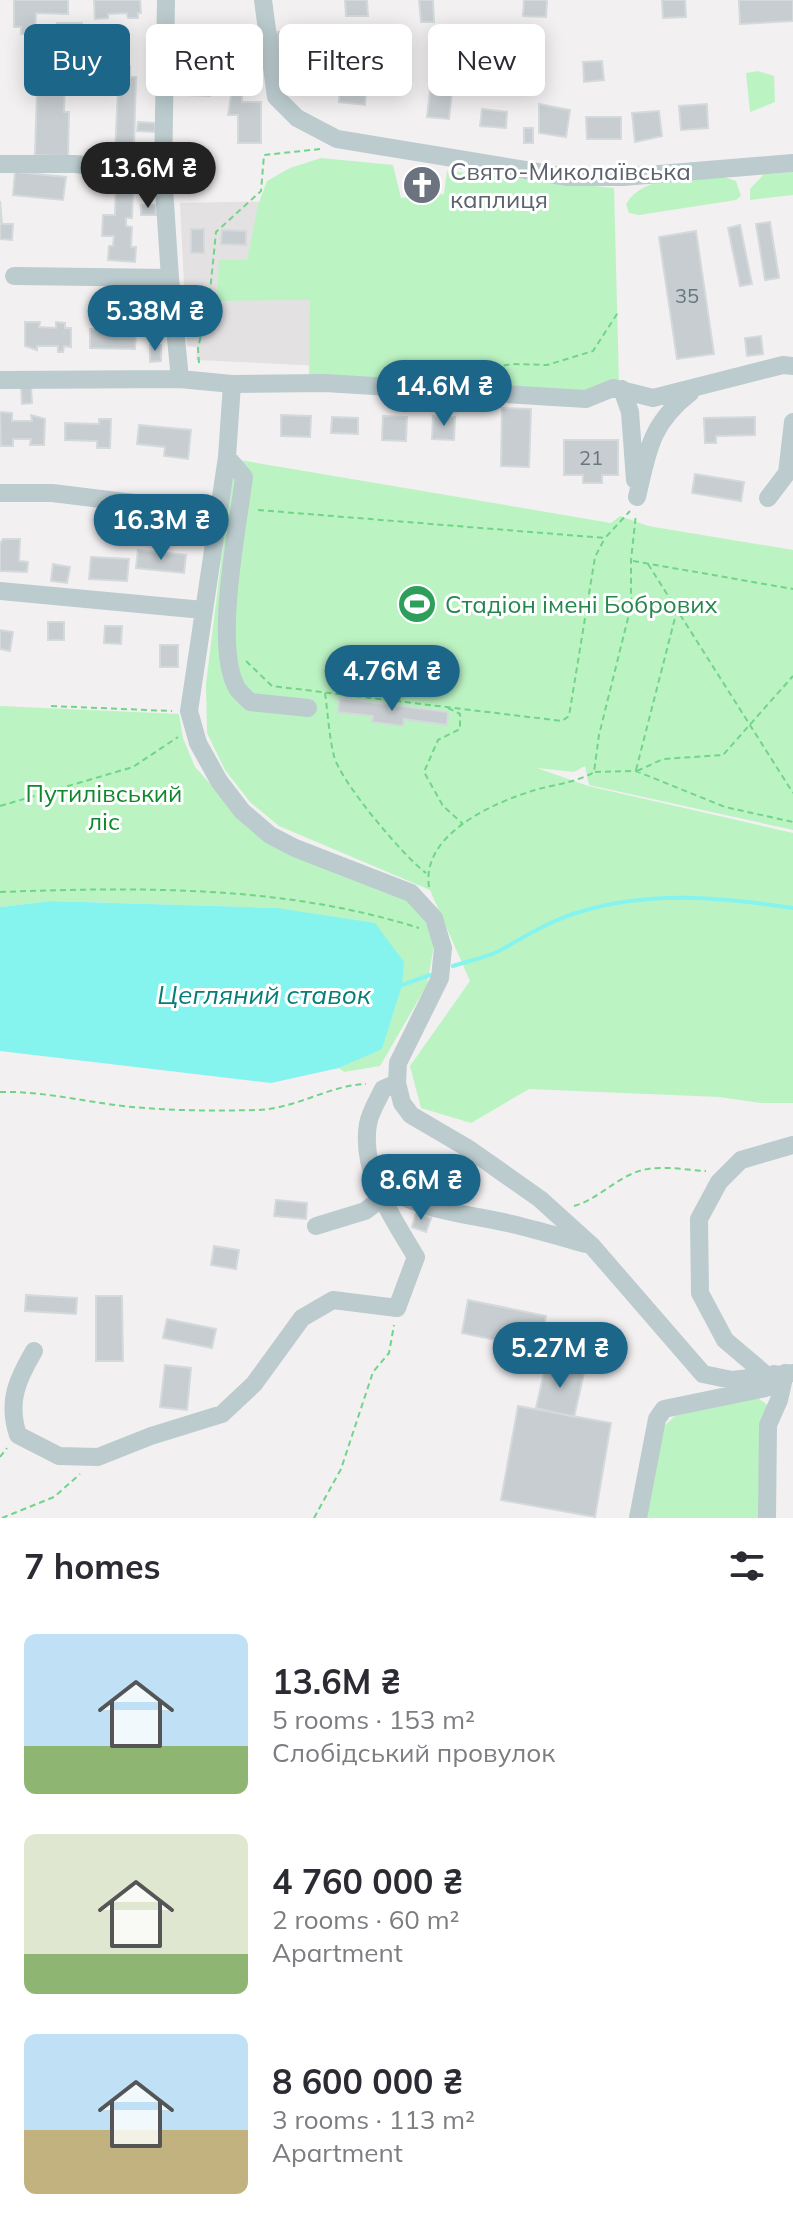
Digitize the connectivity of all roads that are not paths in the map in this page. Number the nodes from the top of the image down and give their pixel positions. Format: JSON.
{"nodes":[{"id":1,"x":166,"y":0,"type":"edge"},
{"id":2,"x":263,"y":0,"type":"edge"},
{"id":3,"x":793,"y":163,"type":"edge"},
{"id":4,"x":0,"y":164,"type":"edge"},
{"id":5,"x":163,"y":173,"type":"junction"},
{"id":6,"x":14,"y":276,"type":"dead end"},
{"id":7,"x":170,"y":278,"type":"junction"},
{"id":8,"x":793,"y":366,"type":"edge"},
{"id":9,"x":180,"y":379,"type":"junction"},
{"id":10,"x":0,"y":380,"type":"edge"},
{"id":11,"x":232,"y":384,"type":"junction"},
{"id":12,"x":715,"y":384,"type":"junction"},
{"id":13,"x":622,"y":389,"type":"junction"},
{"id":14,"x":793,"y":422,"type":"edge"},
{"id":15,"x":227,"y":457,"type":"junction"},
{"id":16,"x":0,"y":493,"type":"edge"},
{"id":17,"x":768,"y":498,"type":"dead end"},
{"id":18,"x":216,"y":513,"type":"junction"},
{"id":19,"x":0,"y":591,"type":"edge"},
{"id":20,"x":203,"y":610,"type":"junction"},
{"id":21,"x":308,"y":708,"type":"dead end"},
{"id":22,"x":390,"y":1086,"type":"junction"},
{"id":23,"x":793,"y":1145,"type":"edge"},
{"id":24,"x":378,"y":1190,"type":"junction"},
{"id":25,"x":316,"y":1226,"type":"dead end"},
{"id":26,"x":592,"y":1246,"type":"junction"},
{"id":27,"x":34,"y":1351,"type":"dead end"},
{"id":28,"x":779,"y":1373,"type":"edge"},
{"id":29,"x":638,"y":1518,"type":"edge"},
{"id":30,"x":767,"y":1518,"type":"edge"}],
"edges":[{"from":1,"to":5,"type":"street"},
{"from":2,"to":3,"type":"street"},
{"from":4,"to":5,"type":"street"},
{"from":5,"to":7,"type":"street"},
{"from":6,"to":7,"type":"street"},
{"from":7,"to":9,"type":"street"},
{"from":8,"to":12,"type":"street"},
{"from":9,"to":10,"type":"street"},
{"from":9,"to":11,"type":"street"},
{"from":11,"to":13,"type":"street"},
{"from":11,"to":15,"type":"street"},
{"from":12,"to":13,"type":"street"},
{"from":12,"to":13,"type":"street"},
{"from":14,"to":17,"type":"street"},
{"from":15,"to":18,"type":"street"},
{"from":15,"to":21,"type":"street"},
{"from":16,"to":18,"type":"street"},
{"from":18,"to":20,"type":"street"},
{"from":19,"to":20,"type":"street"},
{"from":20,"to":22,"type":"street"},
{"from":22,"to":24,"type":"street"},
{"from":22,"to":26,"type":"street"},
{"from":23,"to":28,"type":"street"},
{"from":24,"to":25,"type":"street"},
{"from":24,"to":26,"type":"street"},
{"from":24,"to":27,"type":"street"},
{"from":26,"to":28,"type":"street"},
{"from":28,"to":29,"type":"street"},
{"from":28,"to":30,"type":"street"}]}
